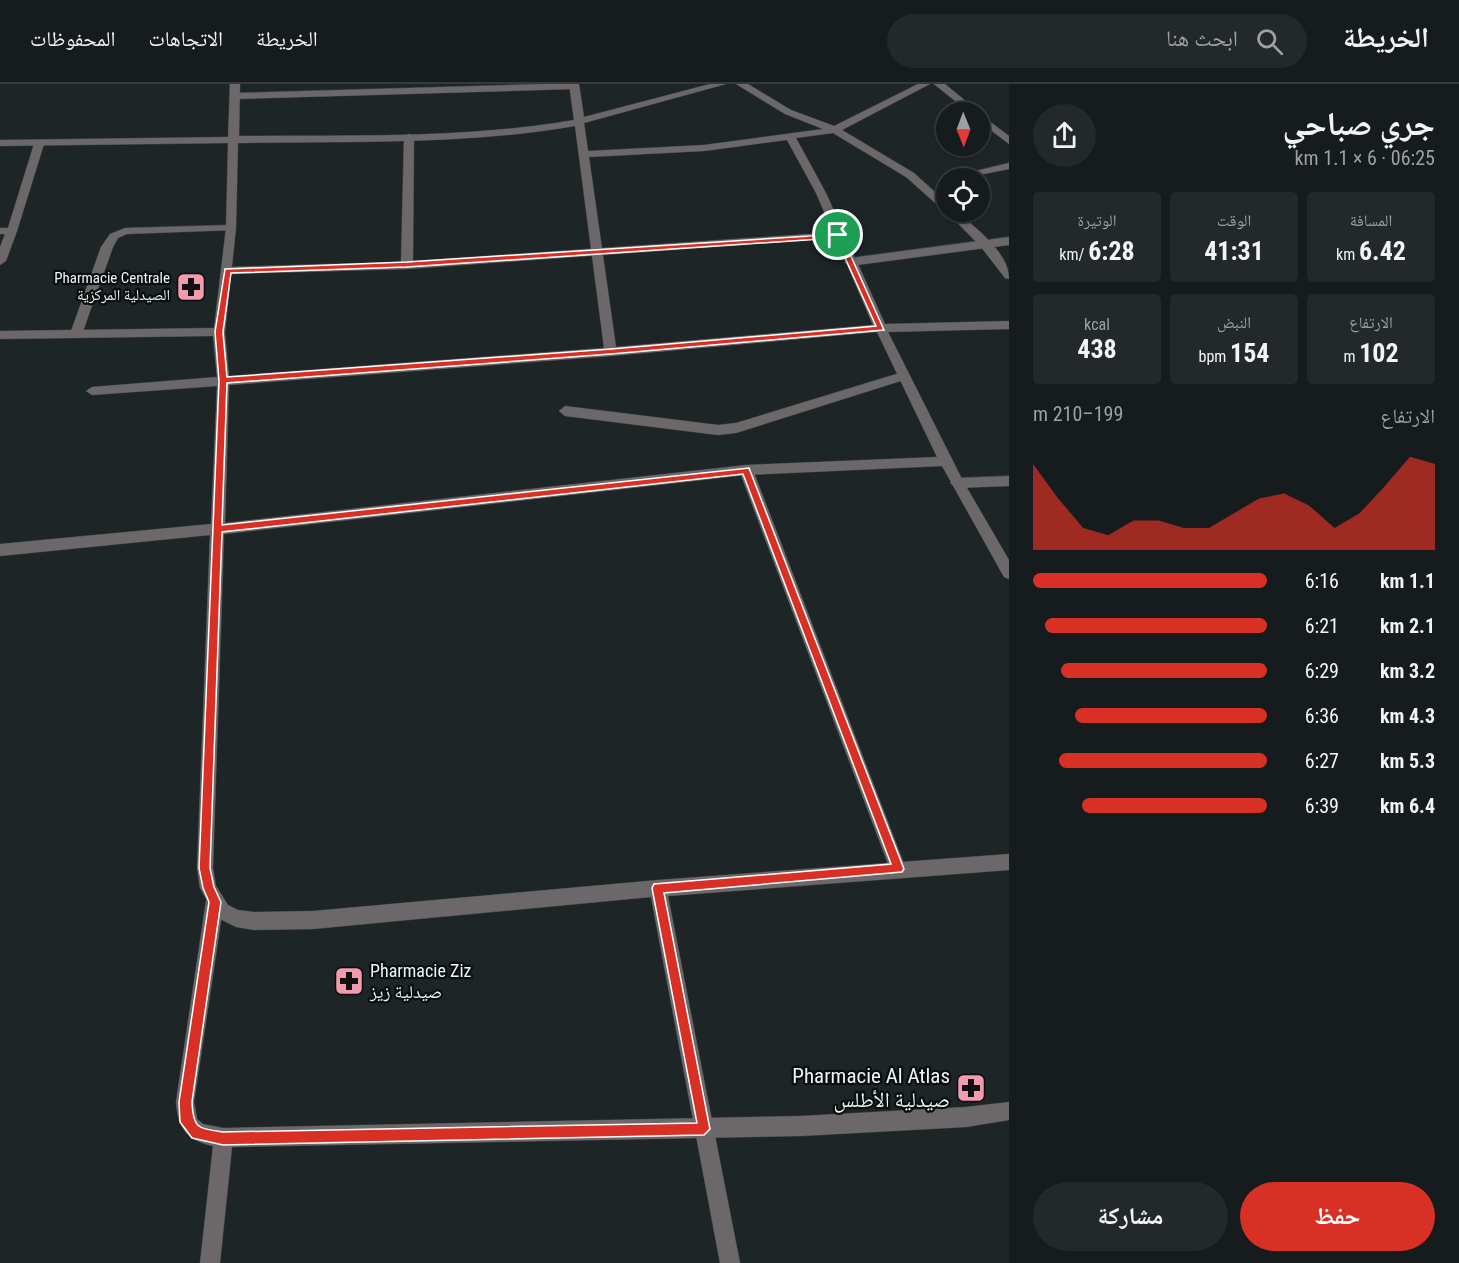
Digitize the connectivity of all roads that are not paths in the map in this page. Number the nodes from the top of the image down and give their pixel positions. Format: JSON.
{"nodes":[{"id":1,"x":722,"y":84,"type":"edge"},
{"id":2,"x":741,"y":84,"type":"edge"},
{"id":3,"x":925,"y":84,"type":"edge"},
{"id":4,"x":939,"y":84,"type":"edge"},
{"id":5,"x":574,"y":85,"type":"edge"},
{"id":6,"x":235,"y":90,"type":"edge"},
{"id":7,"x":962,"y":102,"type":"edge"},
{"id":8,"x":578,"y":122,"type":"junction"},
{"id":9,"x":990,"y":125,"type":"edge"},
{"id":10,"x":835,"y":130,"type":"junction"},
{"id":11,"x":409,"y":137,"type":"junction"},
{"id":12,"x":791,"y":138,"type":"junction"},
{"id":13,"x":233,"y":140,"type":"junction"},
{"id":14,"x":1009,"y":141,"type":"edge"},
{"id":15,"x":0,"y":143,"type":"edge"},
{"id":16,"x":39,"y":144,"type":"junction"},
{"id":17,"x":582,"y":154,"type":"junction"},
{"id":18,"x":1009,"y":166,"type":"edge"},
{"id":19,"x":990,"y":170,"type":"edge"},
{"id":20,"x":936,"y":182,"type":"edge"},
{"id":21,"x":922,"y":185,"type":"junction"},
{"id":22,"x":936,"y":198,"type":"edge"},
{"id":23,"x":962,"y":222,"type":"edge"},
{"id":24,"x":231,"y":228,"type":"junction"},
{"id":25,"x":6,"y":231,"type":"edge"},
{"id":26,"x":838,"y":235,"type":"junction"},
{"id":27,"x":1009,"y":240,"type":"edge"},
{"id":28,"x":985,"y":244,"type":"junction"},
{"id":29,"x":595,"y":250,"type":"junction"},
{"id":30,"x":0,"y":261,"type":"edge"},
{"id":31,"x":849,"y":262,"type":"junction"},
{"id":32,"x":407,"y":265,"type":"junction"},
{"id":33,"x":228,"y":271,"type":"junction"},
{"id":34,"x":1009,"y":274,"type":"edge"},
{"id":35,"x":1009,"y":325,"type":"edge"},
{"id":36,"x":881,"y":328,"type":"junction"},
{"id":37,"x":219,"y":332,"type":"junction"},
{"id":38,"x":76,"y":334,"type":"junction"},
{"id":39,"x":0,"y":335,"type":"edge"},
{"id":40,"x":611,"y":352,"type":"junction"},
{"id":41,"x":903,"y":376,"type":"junction"},
{"id":42,"x":224,"y":381,"type":"junction"},
{"id":43,"x":92,"y":391,"type":"dead end"},
{"id":44,"x":565,"y":411,"type":"dead end"},
{"id":45,"x":947,"y":461,"type":"junction"},
{"id":46,"x":746,"y":470,"type":"junction"},
{"id":47,"x":1009,"y":481,"type":"edge"},
{"id":48,"x":957,"y":483,"type":"junction"},
{"id":49,"x":218,"y":529,"type":"junction"},
{"id":50,"x":0,"y":550,"type":"edge"},
{"id":51,"x":1009,"y":573,"type":"edge"},
{"id":52,"x":1009,"y":862,"type":"edge"},
{"id":53,"x":898,"y":869,"type":"junction"},
{"id":54,"x":658,"y":888,"type":"junction"},
{"id":55,"x":215,"y":902,"type":"junction"},
{"id":56,"x":1009,"y":1111,"type":"edge"},
{"id":57,"x":704,"y":1129,"type":"junction"},
{"id":58,"x":223,"y":1138,"type":"junction"},
{"id":59,"x":210,"y":1263,"type":"edge"},
{"id":60,"x":730,"y":1263,"type":"edge"}],
"edges":[{"from":1,"to":8,"type":"street"},
{"from":2,"to":10,"type":"street"},
{"from":3,"to":10,"type":"street"},
{"from":4,"to":7,"type":"street"},
{"from":5,"to":6,"type":"street"},
{"from":5,"to":8,"type":"street"},
{"from":6,"to":13,"type":"street"},
{"from":8,"to":11,"type":"street"},
{"from":8,"to":17,"type":"street"},
{"from":9,"to":14,"type":"street"},
{"from":10,"to":12,"type":"street"},
{"from":10,"to":21,"type":"street"},
{"from":11,"to":13,"type":"street"},
{"from":11,"to":32,"type":"street"},
{"from":12,"to":17,"type":"street"},
{"from":12,"to":26,"type":"street"},
{"from":13,"to":16,"type":"street"},
{"from":13,"to":24,"type":"street"},
{"from":15,"to":16,"type":"street"},
{"from":16,"to":25,"type":"street"},
{"from":17,"to":29,"type":"street"},
{"from":18,"to":19,"type":"street"},
{"from":20,"to":21,"type":"street"},
{"from":21,"to":22,"type":"street"},
{"from":23,"to":28,"type":"street"},
{"from":24,"to":33,"type":"street"},
{"from":24,"to":38,"type":"street"},
{"from":25,"to":30,"type":"street"},
{"from":26,"to":29,"type":"street"},
{"from":26,"to":31,"type":"street"},
{"from":27,"to":28,"type":"street"},
{"from":28,"to":31,"type":"street"},
{"from":28,"to":34,"type":"street"},
{"from":29,"to":32,"type":"street"},
{"from":29,"to":40,"type":"street"},
{"from":31,"to":36,"type":"street"},
{"from":32,"to":33,"type":"street"},
{"from":33,"to":37,"type":"street"},
{"from":35,"to":36,"type":"street"},
{"from":36,"to":40,"type":"street"},
{"from":36,"to":41,"type":"street"},
{"from":37,"to":38,"type":"street"},
{"from":37,"to":42,"type":"street"},
{"from":38,"to":39,"type":"street"},
{"from":40,"to":42,"type":"street"},
{"from":41,"to":44,"type":"street"},
{"from":41,"to":45,"type":"street"},
{"from":42,"to":43,"type":"street"},
{"from":42,"to":49,"type":"street"},
{"from":45,"to":46,"type":"street"},
{"from":45,"to":48,"type":"street"},
{"from":46,"to":49,"type":"street"},
{"from":46,"to":53,"type":"street"},
{"from":47,"to":48,"type":"street"},
{"from":48,"to":51,"type":"street"},
{"from":49,"to":50,"type":"street"},
{"from":49,"to":55,"type":"street"},
{"from":52,"to":53,"type":"street"},
{"from":53,"to":54,"type":"street"},
{"from":54,"to":55,"type":"street"},
{"from":54,"to":57,"type":"street"},
{"from":55,"to":58,"type":"street"},
{"from":56,"to":57,"type":"street"},
{"from":57,"to":58,"type":"street"},
{"from":57,"to":60,"type":"street"},
{"from":58,"to":59,"type":"street"}]}
